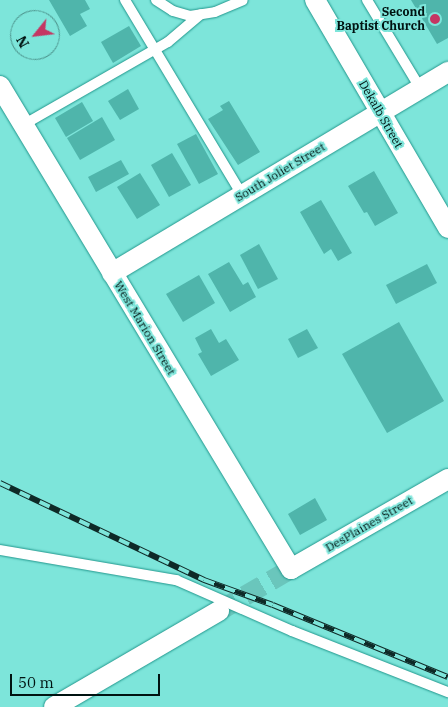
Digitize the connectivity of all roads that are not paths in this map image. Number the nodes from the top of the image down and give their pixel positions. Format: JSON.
{"nodes":[{"id":1,"x":125,"y":0,"type":"edge"},
{"id":2,"x":156,"y":0,"type":"edge"},
{"id":3,"x":243,"y":0,"type":"edge"},
{"id":4,"x":315,"y":0,"type":"edge"},
{"id":5,"x":366,"y":0,"type":"edge"},
{"id":6,"x":201,"y":14,"type":"junction"},
{"id":7,"x":154,"y":50,"type":"junction"},
{"id":8,"x":448,"y":72,"type":"edge"},
{"id":9,"x":0,"y":86,"type":"edge"},
{"id":10,"x":420,"y":88,"type":"junction"},
{"id":11,"x":380,"y":112,"type":"junction"},
{"id":12,"x":23,"y":125,"type":"junction"},
{"id":13,"x":242,"y":195,"type":"junction"},
{"id":14,"x":448,"y":228,"type":"edge"},
{"id":15,"x":112,"y":273,"type":"junction"},
{"id":16,"x":448,"y":479,"type":"edge"},
{"id":17,"x":0,"y":550,"type":"edge"},
{"id":18,"x":291,"y":569,"type":"joint"},
{"id":19,"x":220,"y":611,"type":"tunnel mouth"},
{"id":20,"x":448,"y":692,"type":"edge"},
{"id":21,"x":54,"y":707,"type":"edge"}],
"edges":[{"from":1,"to":7,"type":"lane"},
{"from":2,"to":6,"type":"lane"},
{"from":3,"to":6,"type":"lane"},
{"from":4,"to":11,"type":"street","name":"Dekalb Street"},
{"from":5,"to":10,"type":"lane"},
{"from":6,"to":7,"type":"lane"},
{"from":7,"to":12,"type":"lane"},
{"from":7,"to":13,"type":"lane"},
{"from":8,"to":10,"type":"street","name":"South Joliet Street"},
{"from":9,"to":12,"type":"street","name":"West Marion Street"},
{"from":10,"to":11,"type":"street","name":"South Joliet Street"},
{"from":11,"to":13,"type":"street","name":"South Joliet Street"},
{"from":11,"to":14,"type":"street","name":"Dekalb Street"},
{"from":12,"to":15,"type":"street","name":"West Marion Street"},
{"from":13,"to":15,"type":"street","name":"South Joliet Street"},
{"from":15,"to":18,"type":"street","name":"West Marion Street"},
{"from":16,"to":18,"type":"street","name":"DesPlaines Street"},
{"from":17,"to":20,"type":"lane"},
{"from":19,"to":21,"type":"street"}]}
